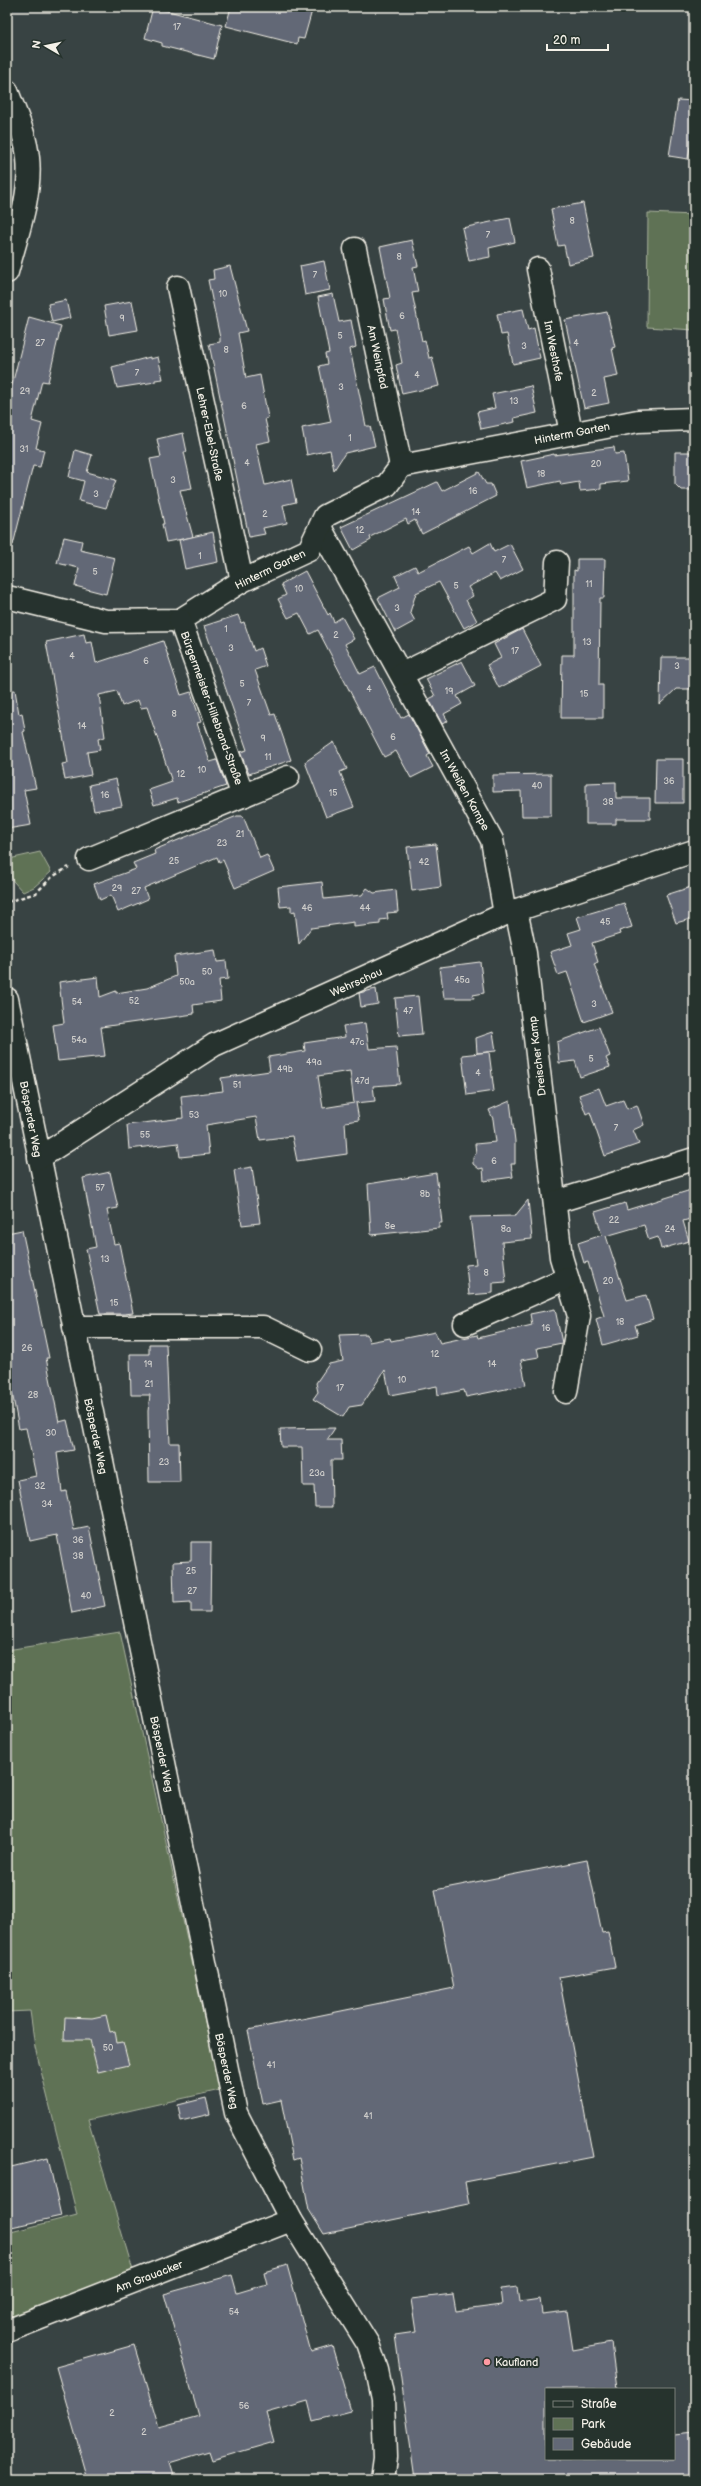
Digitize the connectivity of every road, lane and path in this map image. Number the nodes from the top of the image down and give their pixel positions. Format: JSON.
{"nodes":[{"id":1,"x":7,"y":91,"type":"edge"},
{"id":2,"x":356,"y":249,"type":"dead end"},
{"id":3,"x":538,"y":269,"type":"dead end"},
{"id":4,"x":7,"y":272,"type":"edge"},
{"id":5,"x":178,"y":288,"type":"dead end"},
{"id":6,"x":694,"y":419,"type":"edge"},
{"id":7,"x":571,"y":433,"type":"junction"},
{"id":8,"x":402,"y":466,"type":"junction"},
{"id":9,"x":321,"y":528,"type":"junction"},
{"id":10,"x":557,"y":562,"type":"dead end"},
{"id":11,"x":242,"y":581,"type":"junction"},
{"id":12,"x":7,"y":597,"type":"edge"},
{"id":13,"x":180,"y":620,"type":"junction"},
{"id":14,"x":402,"y":674,"type":"junction"},
{"id":15,"x":288,"y":777,"type":"dead end"},
{"id":16,"x":243,"y":796,"type":"junction"},
{"id":17,"x":694,"y":850,"type":"edge"},
{"id":18,"x":89,"y":859,"type":"joint"},
{"id":19,"x":7,"y":902,"type":"edge"},
{"id":20,"x":510,"y":912,"type":"junction"},
{"id":21,"x":7,"y":999,"type":"edge"},
{"id":22,"x":39,"y":1158,"type":"junction"},
{"id":23,"x":694,"y":1158,"type":"edge"},
{"id":24,"x":555,"y":1202,"type":"junction"},
{"id":25,"x":567,"y":1278,"type":"junction"},
{"id":26,"x":465,"y":1324,"type":"dead end"},
{"id":27,"x":74,"y":1327,"type":"junction"},
{"id":28,"x":310,"y":1350,"type":"dead end"},
{"id":29,"x":566,"y":1392,"type":"dead end"},
{"id":30,"x":291,"y":2220,"type":"junction"},
{"id":31,"x":7,"y":2331,"type":"edge"},
{"id":32,"x":382,"y":2479,"type":"edge"}],
"edges":[{"from":1,"to":4,"type":"street"},
{"from":2,"to":8,"type":"street","name":"Am Weinpfad"},
{"from":3,"to":7,"type":"street","name":"Im Westhofe"},
{"from":5,"to":11,"type":"street","name":"Lehrer-Ebel-Straße"},
{"from":6,"to":7,"type":"street","name":"Hinterm Garten"},
{"from":7,"to":8,"type":"street","name":"Hinterm Garten"},
{"from":8,"to":9,"type":"street","name":"Hinterm Garten"},
{"from":9,"to":11,"type":"street","name":"Hinterm Garten"},
{"from":9,"to":14,"type":"street","name":"Im Weißen Kampe"},
{"from":10,"to":14,"type":"street"},
{"from":11,"to":13,"type":"street","name":"Hinterm Garten"},
{"from":12,"to":13,"type":"street"},
{"from":13,"to":16,"type":"street","name":"Bürgermeister-Hillebrand-Straße"},
{"from":14,"to":20,"type":"street","name":"Im Weißen Kampe"},
{"from":15,"to":16,"type":"street","name":"Bürgermeister-Hillebrand-Straße"},
{"from":16,"to":18,"type":"street","name":"Bürgermeister-Hillebrand-Straße"},
{"from":17,"to":20,"type":"street","name":"Wehrschau"},
{"from":18,"to":19,"type":"path"},
{"from":20,"to":22,"type":"street","name":"Wehrschau"},
{"from":20,"to":24,"type":"street","name":"Dreischer Kamp"},
{"from":21,"to":22,"type":"street","name":"Bösperder Weg"},
{"from":22,"to":27,"type":"street","name":"Bösperder Weg"},
{"from":23,"to":24,"type":"street"},
{"from":24,"to":25,"type":"street","name":"Dreischer Kamp"},
{"from":25,"to":26,"type":"street"},
{"from":25,"to":29,"type":"street","name":"Dreischer Kamp"},
{"from":27,"to":28,"type":"street"},
{"from":27,"to":30,"type":"street","name":"Bösperder Weg"},
{"from":30,"to":31,"type":"street","name":"Am Grauacker"},
{"from":30,"to":32,"type":"street","name":"Bösperder Weg"}]}
